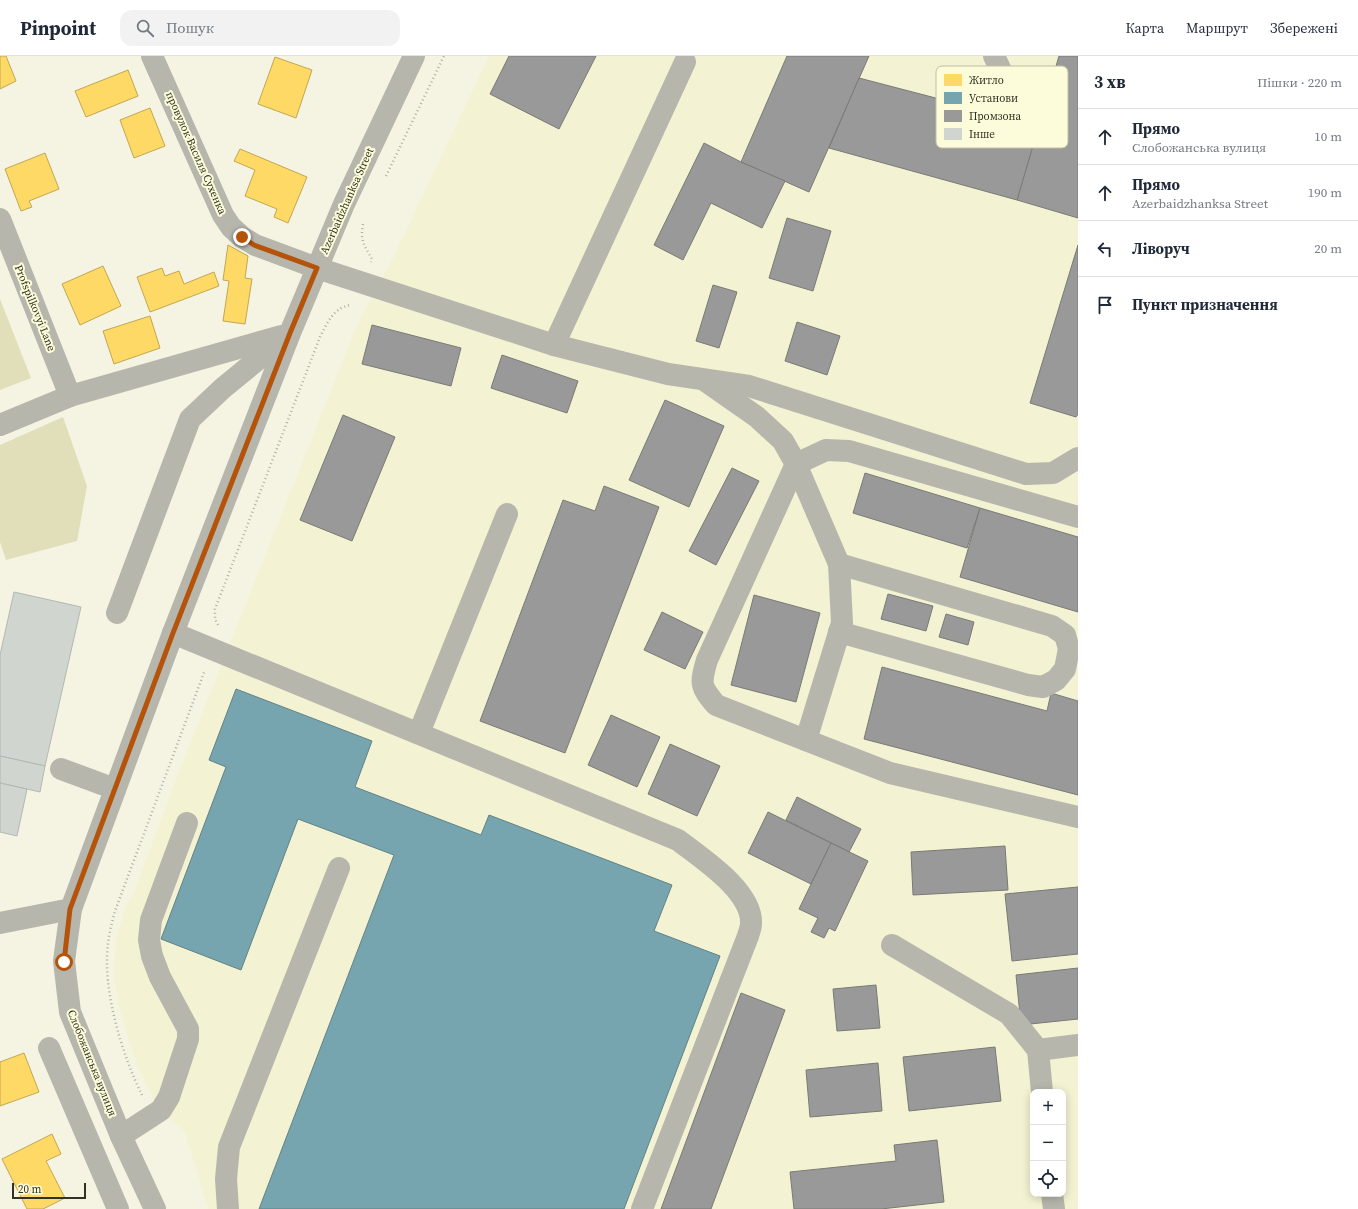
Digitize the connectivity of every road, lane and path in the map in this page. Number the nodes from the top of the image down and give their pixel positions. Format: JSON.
{"nodes":[{"id":1,"x":152,"y":56,"type":"edge"},
{"id":2,"x":414,"y":56,"type":"edge"},
{"id":3,"x":444,"y":56,"type":"edge"},
{"id":4,"x":994,"y":56,"type":"edge"},
{"id":5,"x":685,"y":62,"type":"dead end"},
{"id":6,"x":999,"y":66,"type":"edge"},
{"id":7,"x":385,"y":178,"type":"dead end"},
{"id":8,"x":0,"y":219,"type":"edge"},
{"id":9,"x":364,"y":221,"type":"dead end"},
{"id":10,"x":317,"y":268,"type":"junction"},
{"id":11,"x":362,"y":282,"type":"junction"},
{"id":12,"x":290,"y":333,"type":"junction"},
{"id":13,"x":554,"y":345,"type":"junction"},
{"id":14,"x":702,"y":380,"type":"junction"},
{"id":15,"x":70,"y":396,"type":"junction"},
{"id":16,"x":0,"y":425,"type":"edge"},
{"id":17,"x":1078,"y":458,"type":"edge"},
{"id":18,"x":796,"y":464,"type":"junction"},
{"id":19,"x":507,"y":514,"type":"dead end"},
{"id":20,"x":1078,"y":517,"type":"edge"},
{"id":21,"x":839,"y":564,"type":"junction"},
{"id":22,"x":117,"y":614,"type":"dead end"},
{"id":23,"x":839,"y":632,"type":"junction"},
{"id":24,"x":173,"y":633,"type":"junction"},
{"id":25,"x":213,"y":649,"type":"junction"},
{"id":26,"x":419,"y":733,"type":"junction"},
{"id":27,"x":806,"y":740,"type":"junction"},
{"id":28,"x":61,"y":769,"type":"dead end"},
{"id":29,"x":115,"y":789,"type":"junction"},
{"id":30,"x":1078,"y":816,"type":"edge"},
{"id":31,"x":187,"y":823,"type":"dead end"},
{"id":32,"x":339,"y":868,"type":"dead end"},
{"id":33,"x":70,"y":909,"type":"junction"},
{"id":34,"x":0,"y":923,"type":"edge"},
{"id":35,"x":892,"y":945,"type":"dead end"},
{"id":36,"x":1078,"y":1045,"type":"edge"},
{"id":37,"x":49,"y":1048,"type":"dead end"},
{"id":38,"x":1038,"y":1050,"type":"junction"},
{"id":39,"x":1042,"y":1089,"type":"edge"},
{"id":40,"x":153,"y":1115,"type":"junction"},
{"id":41,"x":122,"y":1136,"type":"junction"},
{"id":42,"x":1052,"y":1197,"type":"edge"},
{"id":43,"x":118,"y":1209,"type":"edge"},
{"id":44,"x":155,"y":1209,"type":"edge"},
{"id":45,"x":228,"y":1209,"type":"edge"},
{"id":46,"x":642,"y":1209,"type":"edge"},
{"id":47,"x":1054,"y":1209,"type":"edge"}],
"edges":[{"from":1,"to":10,"type":"street","name":"провулок Василя Сухенка"},
{"from":2,"to":10,"type":"street","name":"Azerbaidzhanksa Street"},
{"from":3,"to":7,"type":"path"},
{"from":4,"to":6,"type":"street"},
{"from":5,"to":13,"type":"street"},
{"from":8,"to":15,"type":"street","name":"Profspilkovyi Lane"},
{"from":9,"to":11,"type":"path"},
{"from":10,"to":11,"type":"street","name":"провулок Василя Сухенка"},
{"from":10,"to":12,"type":"street","name":"Azerbaidzhanksa Street"},
{"from":11,"to":13,"type":"street","name":"провулок Василя Сухенка"},
{"from":11,"to":25,"type":"path"},
{"from":12,"to":15,"type":"street"},
{"from":12,"to":22,"type":"street"},
{"from":12,"to":24,"type":"street","name":"Azerbaidzhanksa Street"},
{"from":13,"to":14,"type":"street","name":"провулок Василя Сухенка"},
{"from":14,"to":17,"type":"street","name":"провулок Василя Сухенка"},
{"from":14,"to":18,"type":"street"},
{"from":15,"to":16,"type":"street"},
{"from":18,"to":20,"type":"street"},
{"from":18,"to":21,"type":"street"},
{"from":18,"to":27,"type":"street"},
{"from":19,"to":26,"type":"street"},
{"from":21,"to":23,"type":"street"},
{"from":21,"to":23,"type":"street"},
{"from":23,"to":27,"type":"street"},
{"from":24,"to":25,"type":"street"},
{"from":24,"to":29,"type":"street","name":"Azerbaidzhanksa Street"},
{"from":25,"to":26,"type":"street"},
{"from":25,"to":40,"type":"path"},
{"from":26,"to":46,"type":"street"},
{"from":27,"to":30,"type":"street"},
{"from":28,"to":29,"type":"street"},
{"from":29,"to":33,"type":"street","name":"Azerbaidzhanksa Street"},
{"from":31,"to":40,"type":"street"},
{"from":32,"to":45,"type":"street"},
{"from":33,"to":34,"type":"street"},
{"from":33,"to":41,"type":"street","name":"Слобожанська вулиця"},
{"from":35,"to":38,"type":"street"},
{"from":36,"to":38,"type":"street"},
{"from":37,"to":43,"type":"street"},
{"from":38,"to":39,"type":"street"},
{"from":40,"to":41,"type":"street"},
{"from":41,"to":44,"type":"street","name":"Слобожанська вулиця"},
{"from":42,"to":47,"type":"street"}]}
